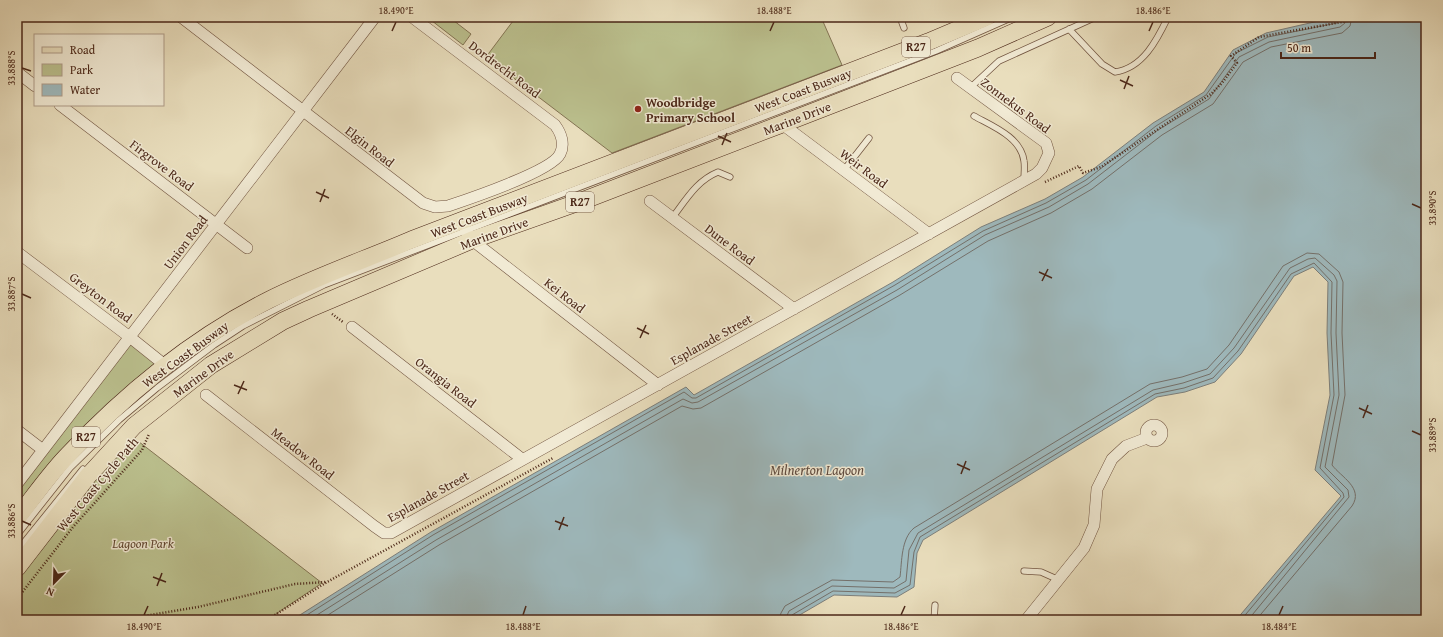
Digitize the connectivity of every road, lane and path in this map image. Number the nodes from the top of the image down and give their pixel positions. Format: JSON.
{"nodes":[{"id":1,"x":180,"y":17,"type":"edge"},
{"id":2,"x":375,"y":17,"type":"edge"},
{"id":3,"x":412,"y":17,"type":"edge"},
{"id":4,"x":900,"y":17,"type":"edge"},
{"id":5,"x":987,"y":17,"type":"edge"},
{"id":6,"x":1013,"y":17,"type":"edge"},
{"id":7,"x":1048,"y":17,"type":"edge"},
{"id":8,"x":1096,"y":17,"type":"edge"},
{"id":9,"x":1168,"y":17,"type":"edge"},
{"id":10,"x":904,"y":28,"type":"dead end"},
{"id":11,"x":1069,"y":29,"type":"junction"},
{"id":12,"x":17,"y":72,"type":"edge"},
{"id":13,"x":957,"y":78,"type":"dead end"},
{"id":14,"x":34,"y":85,"type":"edge"},
{"id":15,"x":970,"y":88,"type":"junction"},
{"id":16,"x":61,"y":106,"type":"edge"},
{"id":17,"x":303,"y":111,"type":"junction"},
{"id":18,"x":974,"y":116,"type":"dead end"},
{"id":19,"x":782,"y":124,"type":"junction"},
{"id":20,"x":869,"y":138,"type":"dead end"},
{"id":21,"x":560,"y":154,"type":"joint"},
{"id":22,"x":1047,"y":160,"type":"joint"},
{"id":23,"x":843,"y":171,"type":"junction"},
{"id":24,"x":730,"y":177,"type":"dead end"},
{"id":25,"x":1024,"y":180,"type":"junction"},
{"id":26,"x":650,"y":201,"type":"dead end"},
{"id":27,"x":672,"y":218,"type":"junction"},
{"id":28,"x":216,"y":224,"type":"junction"},
{"id":29,"x":466,"y":231,"type":"junction"},
{"id":30,"x":929,"y":234,"type":"junction"},
{"id":31,"x":246,"y":248,"type":"dead end"},
{"id":32,"x":17,"y":252,"type":"edge"},
{"id":33,"x":794,"y":309,"type":"junction"},
{"id":34,"x":326,"y":310,"type":"dead end"},
{"id":35,"x":352,"y":327,"type":"joint"},
{"id":36,"x":131,"y":338,"type":"junction"},
{"id":37,"x":166,"y":366,"type":"junction"},
{"id":38,"x":658,"y":384,"type":"junction"},
{"id":39,"x":206,"y":395,"type":"dead end"},
{"id":40,"x":142,"y":429,"type":"junction"},
{"id":41,"x":17,"y":430,"type":"edge"},
{"id":42,"x":1147,"y":438,"type":"dead end"},
{"id":43,"x":43,"y":450,"type":"junction"},
{"id":44,"x":98,"y":456,"type":"dead end"},
{"id":45,"x":522,"y":459,"type":"junction"},
{"id":46,"x":88,"y":464,"type":"dead end"},
{"id":47,"x":17,"y":484,"type":"edge"},
{"id":48,"x":17,"y":518,"type":"edge"},
{"id":49,"x":384,"y":533,"type":"joint"},
{"id":50,"x":17,"y":535,"type":"edge"},
{"id":51,"x":17,"y":551,"type":"edge"},
{"id":52,"x":17,"y":568,"type":"edge"},
{"id":53,"x":1024,"y":571,"type":"dead end"},
{"id":54,"x":1060,"y":580,"type":"junction"},
{"id":55,"x":17,"y":599,"type":"edge"},
{"id":56,"x":935,"y":605,"type":"dead end"},
{"id":57,"x":121,"y":620,"type":"edge"},
{"id":58,"x":267,"y":620,"type":"edge"},
{"id":59,"x":934,"y":620,"type":"edge"},
{"id":60,"x":1026,"y":620,"type":"edge"}],
"edges":[{"from":1,"to":17,"type":"street","name":"Elgin Road"},
{"from":2,"to":17,"type":"street","name":"Union Road"},
{"from":3,"to":21,"type":"street","name":"Dordrecht Road"},
{"from":4,"to":10,"type":"lane"},
{"from":5,"to":29,"type":"main road","name":"Marine Drive","number":"R27"},
{"from":6,"to":29,"type":"lane","name":"West Coast Busway"},
{"from":7,"to":19,"type":"main road","name":"Marine Drive","number":"R27"},
{"from":8,"to":11,"type":"lane"},
{"from":9,"to":11,"type":"lane"},
{"from":11,"to":15,"type":"lane"},
{"from":12,"to":14,"type":"street"},
{"from":13,"to":15,"type":"street","name":"Zonnekus Road"},
{"from":15,"to":22,"type":"street","name":"Zonnekus Road"},
{"from":16,"to":28,"type":"street","name":"Firgrove Road"},
{"from":17,"to":21,"type":"street","name":"Elgin Road"},
{"from":17,"to":28,"type":"street","name":"Union Road"},
{"from":18,"to":25,"type":"lane"},
{"from":19,"to":23,"type":"street","name":"Weir Road"},
{"from":19,"to":29,"type":"main road","name":"Marine Drive","number":"R27"},
{"from":20,"to":23,"type":"lane"},
{"from":22,"to":25,"type":"street","name":"Esplanade Street"},
{"from":23,"to":30,"type":"street","name":"Weir Road"},
{"from":24,"to":27,"type":"lane"},
{"from":25,"to":30,"type":"street","name":"Esplanade Street"},
{"from":26,"to":27,"type":"street","name":"Dune Road"},
{"from":27,"to":33,"type":"street","name":"Dune Road"},
{"from":28,"to":31,"type":"street","name":"Firgrove Road"},
{"from":28,"to":36,"type":"street","name":"Union Road"},
{"from":29,"to":37,"type":"main road","name":"Marine Drive","number":"R27"},
{"from":29,"to":38,"type":"street","name":"Kei Road"},
{"from":29,"to":40,"type":"main road","name":"Marine Drive","number":"R27"},
{"from":29,"to":50,"type":"lane","name":"West Coast Busway"},
{"from":30,"to":33,"type":"street","name":"Esplanade Street"},
{"from":32,"to":36,"type":"street","name":"Greyton Road"},
{"from":33,"to":38,"type":"street","name":"Esplanade Street"},
{"from":34,"to":35,"type":"path"},
{"from":35,"to":45,"type":"street","name":"Orangia Road"},
{"from":36,"to":37,"type":"street","name":"Greyton Road"},
{"from":36,"to":43,"type":"street","name":"Union Road"},
{"from":37,"to":48,"type":"main road","name":"Marine Drive","number":"R27"},
{"from":38,"to":45,"type":"street","name":"Esplanade Street"},
{"from":39,"to":49,"type":"street","name":"Meadow Road"},
{"from":40,"to":44,"type":"lane"},
{"from":40,"to":52,"type":"main road","name":"Marine Drive","number":"R27"},
{"from":40,"to":55,"type":"path","name":"West Coast Cycle Path"},
{"from":41,"to":43,"type":"street"},
{"from":42,"to":54,"type":"street"},
{"from":43,"to":47,"type":"street","name":"Union Road"},
{"from":45,"to":49,"type":"street","name":"Esplanade Street"},
{"from":46,"to":51,"type":"lane"},
{"from":53,"to":54,"type":"lane"},
{"from":54,"to":60,"type":"street"},
{"from":56,"to":59,"type":"lane"},
{"from":57,"to":58,"type":"path"}]}
